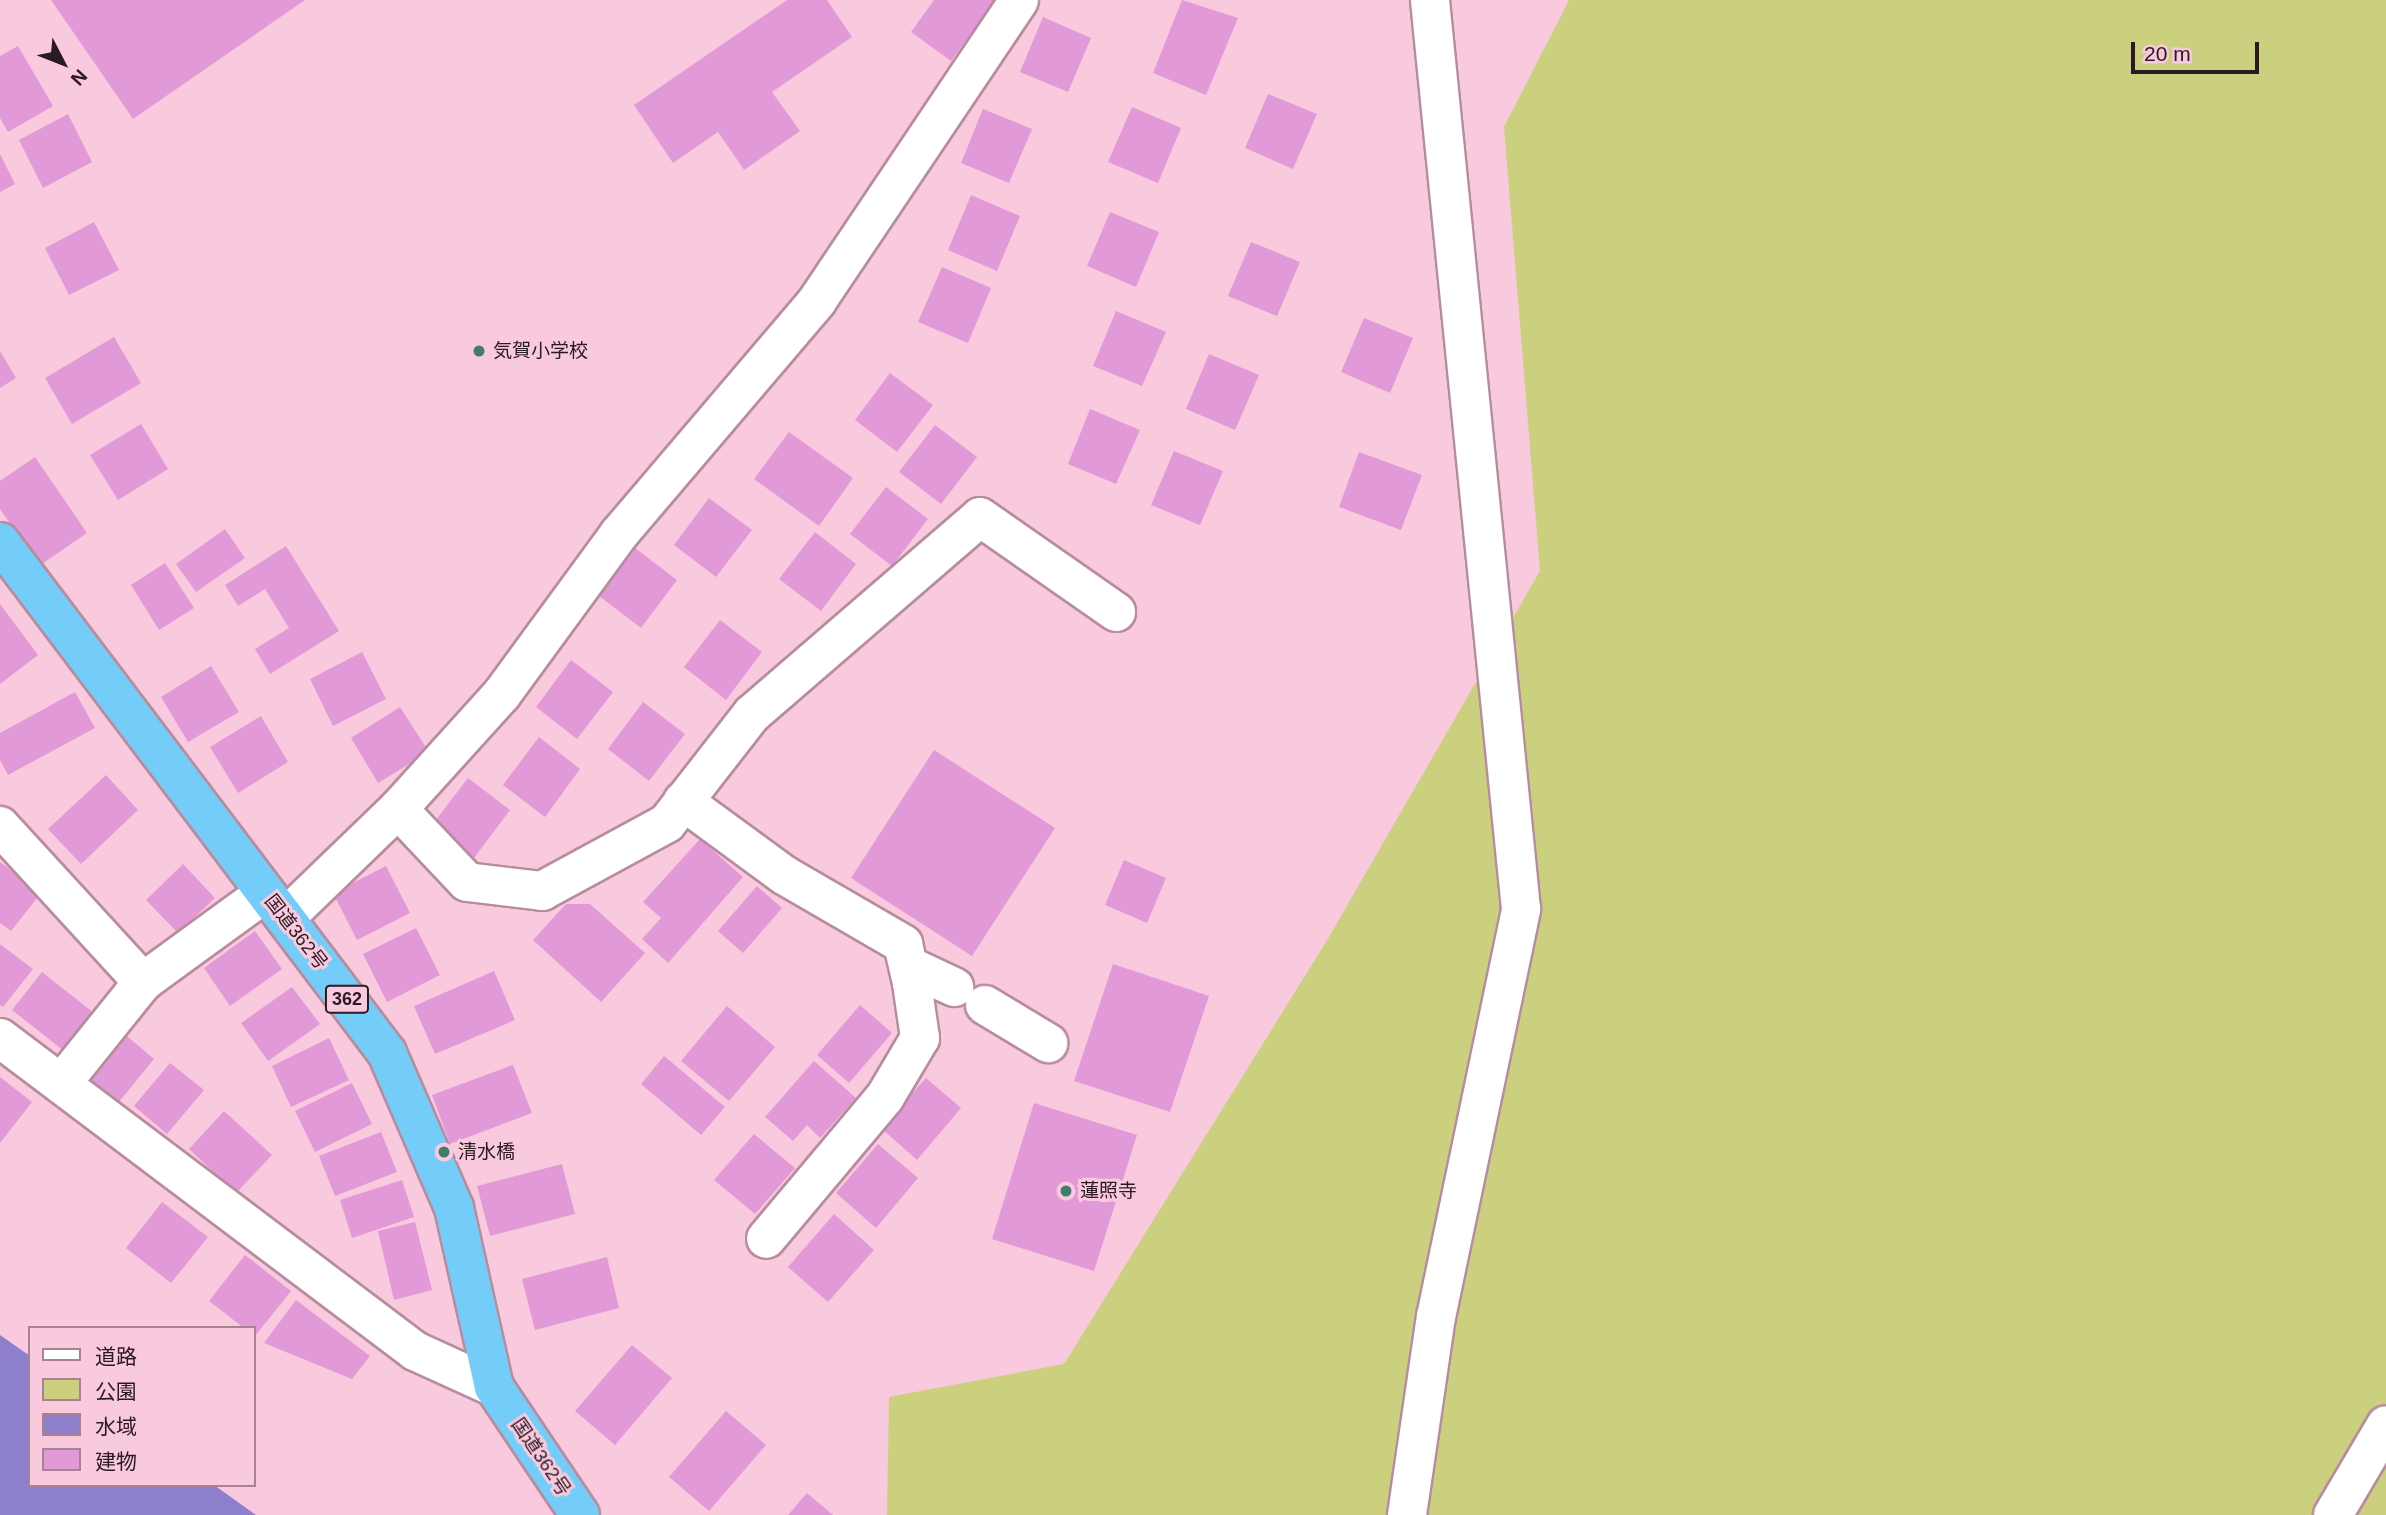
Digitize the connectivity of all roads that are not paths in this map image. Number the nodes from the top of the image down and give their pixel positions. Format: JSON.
{"nodes":[{"id":1,"x":1019,"y":0,"type":"edge"},
{"id":2,"x":1430,"y":0,"type":"edge"},
{"id":3,"x":0,"y":542,"type":"edge"},
{"id":4,"x":1116,"y":612,"type":"dead end"},
{"id":5,"x":683,"y":801,"type":"junction"},
{"id":6,"x":398,"y":809,"type":"junction"},
{"id":7,"x":0,"y":826,"type":"edge"},
{"id":8,"x":275,"y":906,"type":"junction"},
{"id":9,"x":909,"y":966,"type":"junction"},
{"id":10,"x":143,"y":982,"type":"junction"},
{"id":11,"x":0,"y":1038,"type":"edge"},
{"id":12,"x":1048,"y":1043,"type":"dead end"},
{"id":13,"x":61,"y":1084,"type":"junction"},
{"id":14,"x":766,"y":1239,"type":"dead end"},
{"id":15,"x":495,"y":1387,"type":"junction"},
{"id":16,"x":2386,"y":1425,"type":"edge"},
{"id":17,"x":580,"y":1515,"type":"edge"},
{"id":18,"x":1407,"y":1515,"type":"edge"},
{"id":19,"x":2333,"y":1515,"type":"edge"}],
"edges":[{"from":1,"to":6,"type":"street"},
{"from":2,"to":18,"type":"street"},
{"from":3,"to":8,"type":"highway","name":"国道362号","number":"362"},
{"from":4,"to":5,"type":"street"},
{"from":5,"to":6,"type":"street"},
{"from":5,"to":9,"type":"street"},
{"from":6,"to":8,"type":"street"},
{"from":7,"to":10,"type":"street"},
{"from":8,"to":10,"type":"street"},
{"from":8,"to":15,"type":"highway","name":"国道362号","number":"362"},
{"from":9,"to":12,"type":"street"},
{"from":9,"to":14,"type":"street"},
{"from":10,"to":13,"type":"street"},
{"from":11,"to":13,"type":"street"},
{"from":13,"to":15,"type":"street"},
{"from":15,"to":17,"type":"highway","name":"国道362号","number":"362"},
{"from":16,"to":19,"type":"street"}]}
